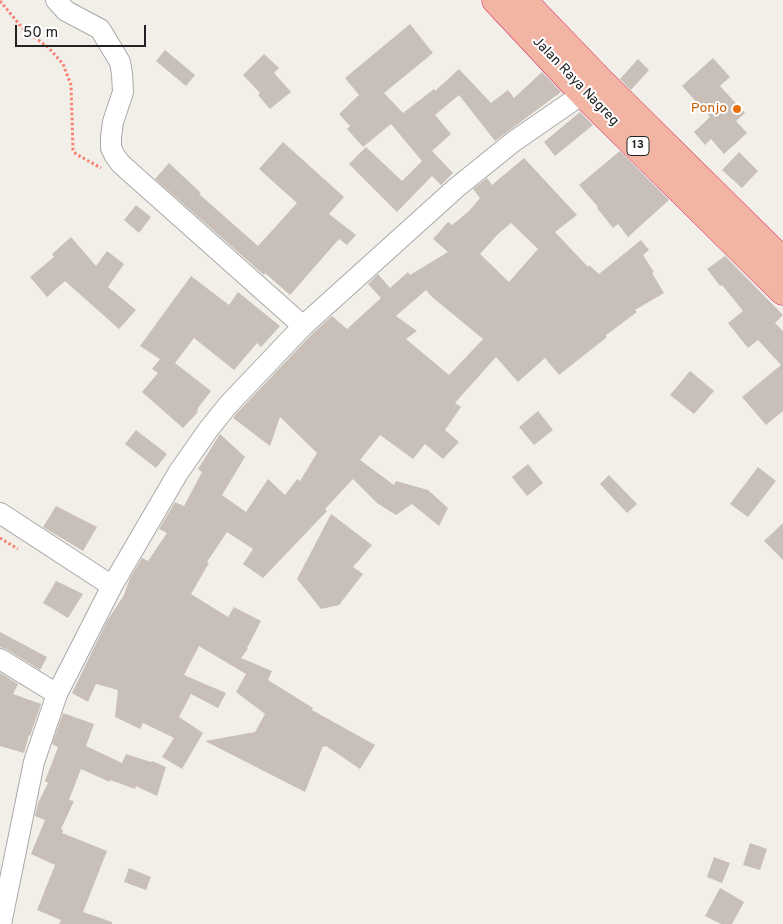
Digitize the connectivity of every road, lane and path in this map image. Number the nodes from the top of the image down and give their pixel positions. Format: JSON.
{"nodes":[{"id":1,"x":0,"y":0,"type":"edge"},
{"id":2,"x":56,"y":0,"type":"edge"},
{"id":3,"x":496,"y":0,"type":"edge"},
{"id":4,"x":522,"y":0,"type":"edge"},
{"id":5,"x":592,"y":87,"type":"junction"},
{"id":6,"x":102,"y":169,"type":"dead end"},
{"id":7,"x":783,"y":262,"type":"edge"},
{"id":8,"x":783,"y":290,"type":"edge"},
{"id":9,"x":303,"y":326,"type":"junction"},
{"id":10,"x":0,"y":514,"type":"edge"},
{"id":11,"x":112,"y":586,"type":"junction"},
{"id":12,"x":0,"y":659,"type":"edge"},
{"id":13,"x":57,"y":694,"type":"junction"},
{"id":14,"x":0,"y":924,"type":"edge"}],
"edges":[{"from":1,"to":6,"type":"path"},
{"from":2,"to":9,"type":"street"},
{"from":3,"to":5,"type":"highway","name":"Jalan Raya Nagreg","number":"13"},
{"from":4,"to":5,"type":"highway","name":"Jalan Raya Nagreg","number":"13"},
{"from":5,"to":7,"type":"highway","name":"Jalan Raya Nagreg","number":"13"},
{"from":5,"to":8,"type":"highway","name":"Jalan Raya Nagreg","number":"13"},
{"from":5,"to":9,"type":"street"},
{"from":9,"to":11,"type":"street"},
{"from":10,"to":11,"type":"street"},
{"from":11,"to":13,"type":"street"},
{"from":12,"to":13,"type":"street"},
{"from":13,"to":14,"type":"street"}]}
